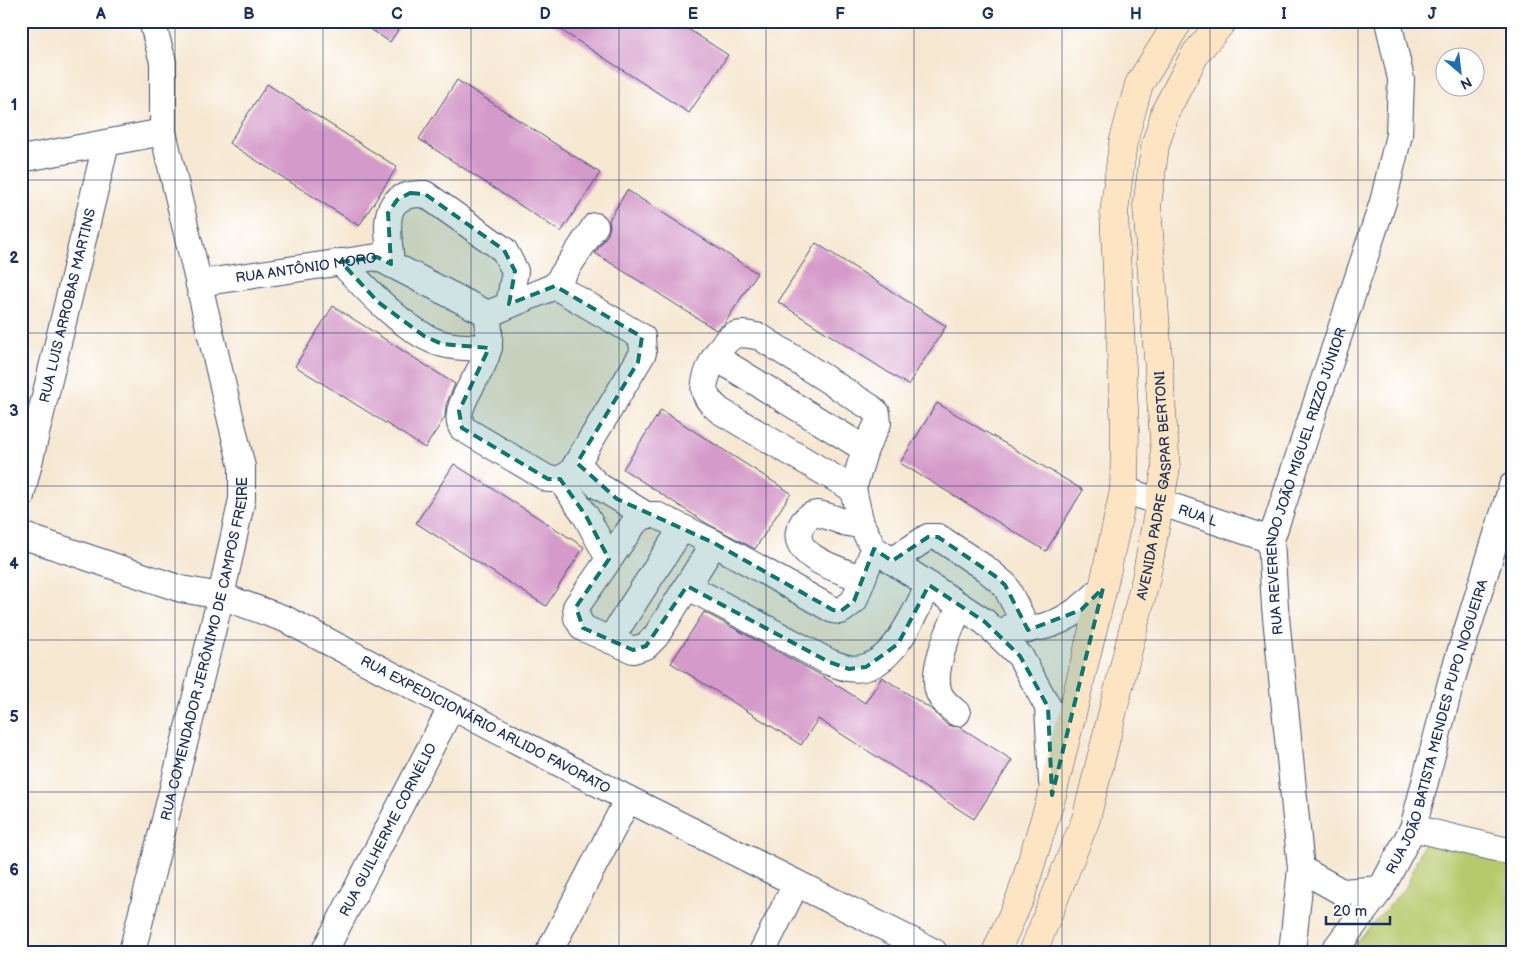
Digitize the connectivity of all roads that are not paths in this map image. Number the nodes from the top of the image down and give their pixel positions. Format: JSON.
{"nodes":[{"id":1,"x":152,"y":21,"type":"edge"},
{"id":2,"x":1179,"y":21,"type":"edge"},
{"id":3,"x":1223,"y":21,"type":"edge"},
{"id":4,"x":1388,"y":21,"type":"edge"},
{"id":5,"x":163,"y":132,"type":"junction"},
{"id":6,"x":106,"y":144,"type":"junction"},
{"id":7,"x":23,"y":151,"type":"edge"},
{"id":8,"x":595,"y":226,"type":"dead end"},
{"id":9,"x":341,"y":262,"type":"junction"},
{"id":10,"x":391,"y":264,"type":"junction"},
{"id":11,"x":199,"y":283,"type":"junction"},
{"id":12,"x":555,"y":286,"type":"junction"},
{"id":13,"x":499,"y":309,"type":"junction"},
{"id":14,"x":489,"y":348,"type":"junction"},
{"id":15,"x":715,"y":357,"type":"junction"},
{"id":16,"x":865,"y":448,"type":"junction"},
{"id":17,"x":568,"y":471,"type":"junction"},
{"id":18,"x":1512,"y":486,"type":"edge"},
{"id":19,"x":853,"y":489,"type":"junction"},
{"id":20,"x":1124,"y":490,"type":"junction"},
{"id":21,"x":21,"y":496,"type":"edge"},
{"id":22,"x":1161,"y":503,"type":"junction"},
{"id":23,"x":646,"y":515,"type":"junction"},
{"id":24,"x":861,"y":524,"type":"junction"},
{"id":25,"x":682,"y":528,"type":"junction"},
{"id":26,"x":21,"y":535,"type":"edge"},
{"id":27,"x":1271,"y":540,"type":"junction"},
{"id":28,"x":714,"y":543,"type":"junction"},
{"id":29,"x":883,"y":555,"type":"junction"},
{"id":30,"x":609,"y":559,"type":"junction"},
{"id":31,"x":861,"y":578,"type":"junction"},
{"id":32,"x":928,"y":585,"type":"junction"},
{"id":33,"x":687,"y":586,"type":"junction"},
{"id":34,"x":1104,"y":588,"type":"junction"},
{"id":35,"x":220,"y":596,"type":"junction"},
{"id":36,"x":960,"y":606,"type":"junction"},
{"id":37,"x":985,"y":622,"type":"junction"},
{"id":38,"x":1028,"y":630,"type":"junction"},
{"id":39,"x":610,"y":640,"type":"junction"},
{"id":40,"x":451,"y":708,"type":"junction"},
{"id":41,"x":957,"y":713,"type":"dead end"},
{"id":42,"x":1052,"y":795,"type":"junction"},
{"id":43,"x":628,"y":799,"type":"junction"},
{"id":44,"x":1414,"y":828,"type":"junction"},
{"id":45,"x":1512,"y":852,"type":"edge"},
{"id":46,"x":1301,"y":869,"type":"junction"},
{"id":47,"x":796,"y":884,"type":"junction"},
{"id":48,"x":1382,"y":889,"type":"junction"},
{"id":49,"x":132,"y":952,"type":"edge"},
{"id":50,"x":324,"y":952,"type":"edge"},
{"id":51,"x":549,"y":952,"type":"edge"},
{"id":52,"x":762,"y":952,"type":"edge"},
{"id":53,"x":934,"y":952,"type":"edge"},
{"id":54,"x":996,"y":952,"type":"edge"},
{"id":55,"x":1033,"y":952,"type":"edge"},
{"id":56,"x":1292,"y":952,"type":"edge"},
{"id":57,"x":1333,"y":952,"type":"edge"}],
"edges":[{"from":1,"to":5,"type":"street","name":"RUA COMENDADOR JERÔNIMO DE CAMPOS FREIRE"},
{"from":2,"to":20,"type":"street","name":"AVENIDA PADRE GASPAR BERTONI"},
{"from":3,"to":22,"type":"street","name":"AVENIDA PADRE GASPAR BERTONI"},
{"from":4,"to":27,"type":"street","name":"RUA REVERENDO JOÃO MIGUEL RIZZO JÚNIOR"},
{"from":5,"to":6,"type":"street"},
{"from":5,"to":11,"type":"street","name":"RUA COMENDADOR JERÔNIMO DE CAMPOS FREIRE"},
{"from":6,"to":7,"type":"street"},
{"from":6,"to":21,"type":"street","name":"RUA LUIS ARROBAS MARTINS"},
{"from":8,"to":12,"type":"street"},
{"from":9,"to":10,"type":"street","name":"RUA ANTÔNIO MORO"},
{"from":9,"to":11,"type":"street","name":"RUA ANTÔNIO MORO"},
{"from":9,"to":14,"type":"street"},
{"from":10,"to":13,"type":"street","name":"RUA ANTÔNIO MORO"},
{"from":10,"to":13,"type":"street"},
{"from":11,"to":35,"type":"street","name":"RUA COMENDADOR JERÔNIMO DE CAMPOS FREIRE"},
{"from":12,"to":13,"type":"street"},
{"from":12,"to":17,"type":"street"},
{"from":13,"to":14,"type":"street"},
{"from":14,"to":17,"type":"street"},
{"from":15,"to":16,"type":"street"},
{"from":15,"to":16,"type":"street"},
{"from":15,"to":19,"type":"street"},
{"from":16,"to":19,"type":"street"},
{"from":17,"to":23,"type":"street"},
{"from":17,"to":30,"type":"street"},
{"from":18,"to":44,"type":"street","name":"RUA JOÃO BATISTA MENDES PUPO NOGUEIRA"},
{"from":19,"to":24,"type":"street"},
{"from":20,"to":22,"type":"street","name":"RUA L"},
{"from":20,"to":34,"type":"street","name":"AVENIDA PADRE GASPAR BERTONI"},
{"from":22,"to":27,"type":"street","name":"RUA L"},
{"from":22,"to":55,"type":"street","name":"AVENIDA PADRE GASPAR BERTONI"},
{"from":23,"to":25,"type":"street"},
{"from":23,"to":30,"type":"street"},
{"from":24,"to":29,"type":"street"},
{"from":24,"to":31,"type":"street"},
{"from":25,"to":28,"type":"street"},
{"from":25,"to":39,"type":"street"},
{"from":26,"to":35,"type":"street","name":"RUA EXPEDICIONÁRIO ARLIDO FAVORATO"},
{"from":27,"to":46,"type":"street","name":"RUA REVERENDO JOÃO MIGUEL RIZZO JÚNIOR"},
{"from":28,"to":31,"type":"street"},
{"from":28,"to":33,"type":"street"},
{"from":29,"to":31,"type":"street"},
{"from":29,"to":32,"type":"street"},
{"from":29,"to":38,"type":"street"},
{"from":30,"to":39,"type":"street"},
{"from":32,"to":33,"type":"street"},
{"from":32,"to":36,"type":"street"},
{"from":33,"to":39,"type":"street"},
{"from":34,"to":38,"type":"street"},
{"from":34,"to":42,"type":"street","name":"AVENIDA PADRE GASPAR BERTONI"},
{"from":35,"to":40,"type":"street","name":"RUA EXPEDICIONÁRIO ARLIDO FAVORATO"},
{"from":35,"to":49,"type":"street","name":"RUA COMENDADOR JERÔNIMO DE CAMPOS FREIRE"},
{"from":36,"to":37,"type":"street"},
{"from":36,"to":41,"type":"street"},
{"from":37,"to":38,"type":"street"},
{"from":37,"to":42,"type":"street"},
{"from":40,"to":43,"type":"street","name":"RUA EXPEDICIONÁRIO ARLIDO FAVORATO"},
{"from":40,"to":50,"type":"street","name":"RUA GUILHERME CORNÉLIO"},
{"from":42,"to":54,"type":"street","name":"AVENIDA PADRE GASPAR BERTONI"},
{"from":43,"to":47,"type":"street","name":"RUA EXPEDICIONÁRIO ARLIDO FAVORATO"},
{"from":43,"to":51,"type":"street"},
{"from":44,"to":45,"type":"street"},
{"from":44,"to":48,"type":"street","name":"RUA JOÃO BATISTA MENDES PUPO NOGUEIRA"},
{"from":46,"to":48,"type":"street"},
{"from":46,"to":56,"type":"street","name":"RUA REVERENDO JOÃO MIGUEL RIZZO JÚNIOR"},
{"from":47,"to":52,"type":"street"},
{"from":47,"to":53,"type":"street","name":"RUA EXPEDICIONÁRIO ARLIDO FAVORATO"},
{"from":48,"to":57,"type":"street","name":"RUA JOÃO BATISTA MENDES PUPO NOGUEIRA"}]}
